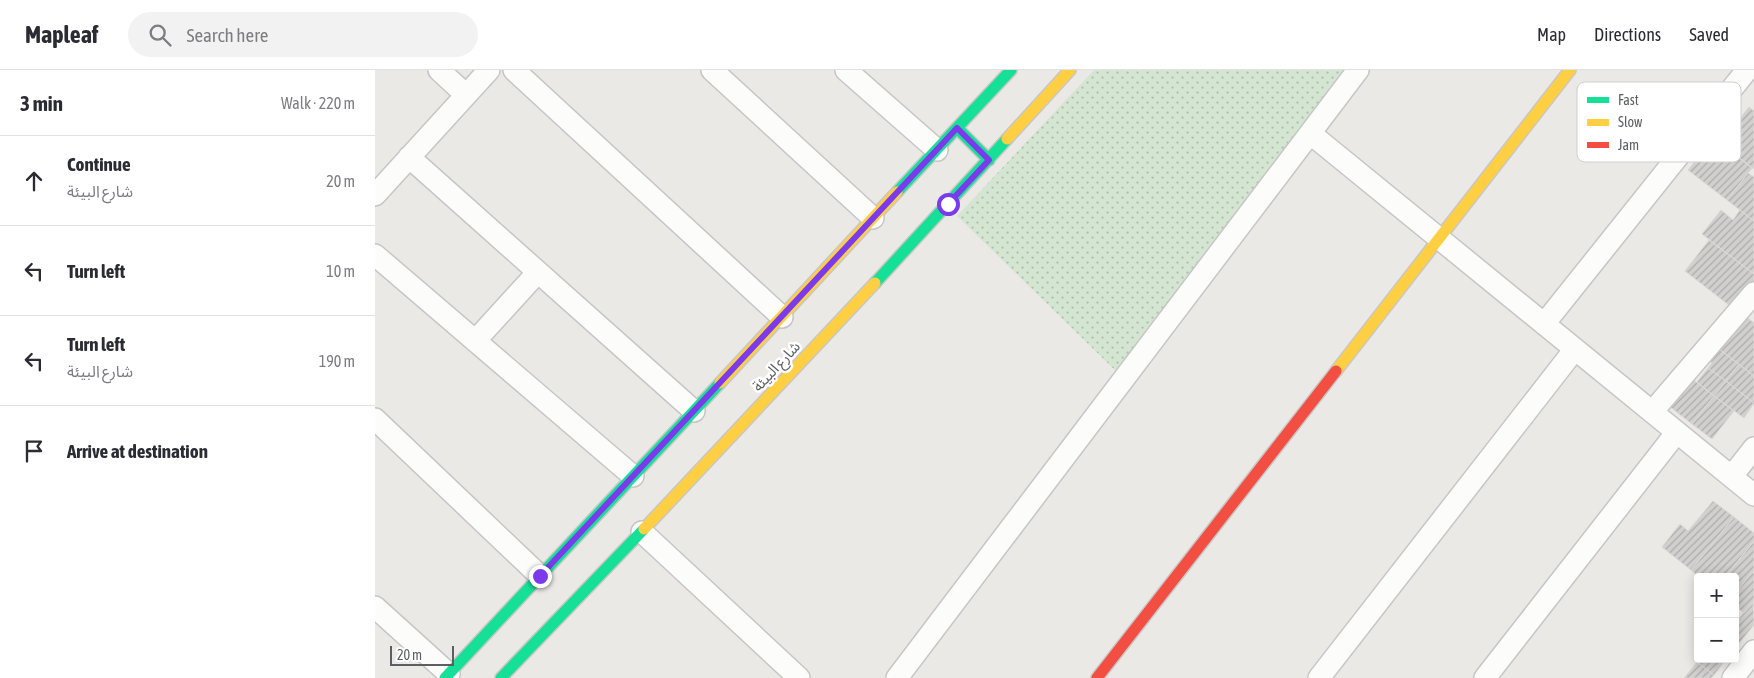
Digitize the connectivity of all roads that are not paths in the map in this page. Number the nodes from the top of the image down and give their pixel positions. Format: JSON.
{"nodes":[{"id":1,"x":439,"y":70,"type":"edge"},
{"id":2,"x":489,"y":70,"type":"edge"},
{"id":3,"x":514,"y":70,"type":"edge"},
{"id":4,"x":846,"y":70,"type":"edge"},
{"id":5,"x":1011,"y":70,"type":"edge"},
{"id":6,"x":1070,"y":70,"type":"edge"},
{"id":7,"x":1358,"y":70,"type":"edge"},
{"id":8,"x":1570,"y":70,"type":"edge"},
{"id":9,"x":1747,"y":70,"type":"edge"},
{"id":10,"x":716,"y":71,"type":"edge"},
{"id":11,"x":1737,"y":82,"type":"edge"},
{"id":12,"x":466,"y":95,"type":"junction"},
{"id":13,"x":957,"y":128,"type":"junction"},
{"id":14,"x":1311,"y":134,"type":"junction"},
{"id":15,"x":937,"y":150,"type":"junction"},
{"id":16,"x":409,"y":158,"type":"junction"},
{"id":17,"x":989,"y":160,"type":"junction"},
{"id":18,"x":1673,"y":162,"type":"edge"},
{"id":19,"x":378,"y":184,"type":"edge"},
{"id":20,"x":873,"y":218,"type":"junction"},
{"id":21,"x":1439,"y":239,"type":"junction"},
{"id":22,"x":375,"y":255,"type":"edge"},
{"id":23,"x":538,"y":272,"type":"junction"},
{"id":24,"x":1754,"y":293,"type":"edge"},
{"id":25,"x":782,"y":316,"type":"junction"},
{"id":26,"x":1544,"y":324,"type":"junction"},
{"id":27,"x":475,"y":341,"type":"junction"},
{"id":28,"x":1575,"y":348,"type":"junction"},
{"id":29,"x":694,"y":411,"type":"junction"},
{"id":30,"x":1652,"y":412,"type":"junction"},
{"id":31,"x":375,"y":419,"type":"edge"},
{"id":32,"x":1677,"y":432,"type":"junction"},
{"id":33,"x":1754,"y":448,"type":"edge"},
{"id":34,"x":633,"y":476,"type":"junction"},
{"id":35,"x":1732,"y":476,"type":"junction"},
{"id":36,"x":1754,"y":495,"type":"edge"},
{"id":37,"x":642,"y":532,"type":"junction"},
{"id":38,"x":540,"y":576,"type":"junction"},
{"id":39,"x":375,"y":607,"type":"edge"},
{"id":40,"x":447,"y":676,"type":"edge"},
{"id":41,"x":501,"y":678,"type":"edge"},
{"id":42,"x":799,"y":678,"type":"edge"},
{"id":43,"x":897,"y":678,"type":"edge"},
{"id":44,"x":1097,"y":678,"type":"edge"},
{"id":45,"x":1319,"y":678,"type":"edge"},
{"id":46,"x":1485,"y":678,"type":"edge"}],
"edges":[{"from":1,"to":12,"type":"street"},
{"from":2,"to":12,"type":"street"},
{"from":3,"to":25,"type":"street"},
{"from":4,"to":15,"type":"street"},
{"from":5,"to":13,"type":"street","name":"شارع البيئة"},
{"from":6,"to":17,"type":"street","name":"شارع البيئة"},
{"from":7,"to":14,"type":"street"},
{"from":8,"to":21,"type":"street"},
{"from":9,"to":11,"type":"street"},
{"from":10,"to":20,"type":"street"},
{"from":12,"to":16,"type":"street"},
{"from":13,"to":15,"type":"street","name":"شارع البيئة"},
{"from":13,"to":17,"type":"street"},
{"from":14,"to":21,"type":"street"},
{"from":14,"to":43,"type":"street"},
{"from":15,"to":20,"type":"street","name":"شارع البيئة"},
{"from":16,"to":19,"type":"street"},
{"from":16,"to":23,"type":"street"},
{"from":17,"to":37,"type":"street","name":"شارع البيئة"},
{"from":18,"to":26,"type":"street"},
{"from":20,"to":25,"type":"street","name":"شارع البيئة"},
{"from":21,"to":26,"type":"street"},
{"from":21,"to":44,"type":"street"},
{"from":22,"to":27,"type":"street"},
{"from":23,"to":27,"type":"street"},
{"from":23,"to":29,"type":"street"},
{"from":24,"to":30,"type":"street"},
{"from":25,"to":29,"type":"street","name":"شارع البيئة"},
{"from":26,"to":28,"type":"street"},
{"from":27,"to":34,"type":"street"},
{"from":28,"to":30,"type":"street"},
{"from":28,"to":45,"type":"street"},
{"from":29,"to":34,"type":"street","name":"شارع البيئة"},
{"from":30,"to":32,"type":"street"},
{"from":31,"to":38,"type":"street"},
{"from":32,"to":35,"type":"street"},
{"from":32,"to":46,"type":"street"},
{"from":33,"to":35,"type":"street"},
{"from":34,"to":38,"type":"street","name":"شارع البيئة"},
{"from":35,"to":36,"type":"street"},
{"from":37,"to":41,"type":"street","name":"شارع البيئة"},
{"from":37,"to":42,"type":"street"},
{"from":38,"to":40,"type":"street","name":"شارع البيئة"},
{"from":39,"to":40,"type":"street"}]}
